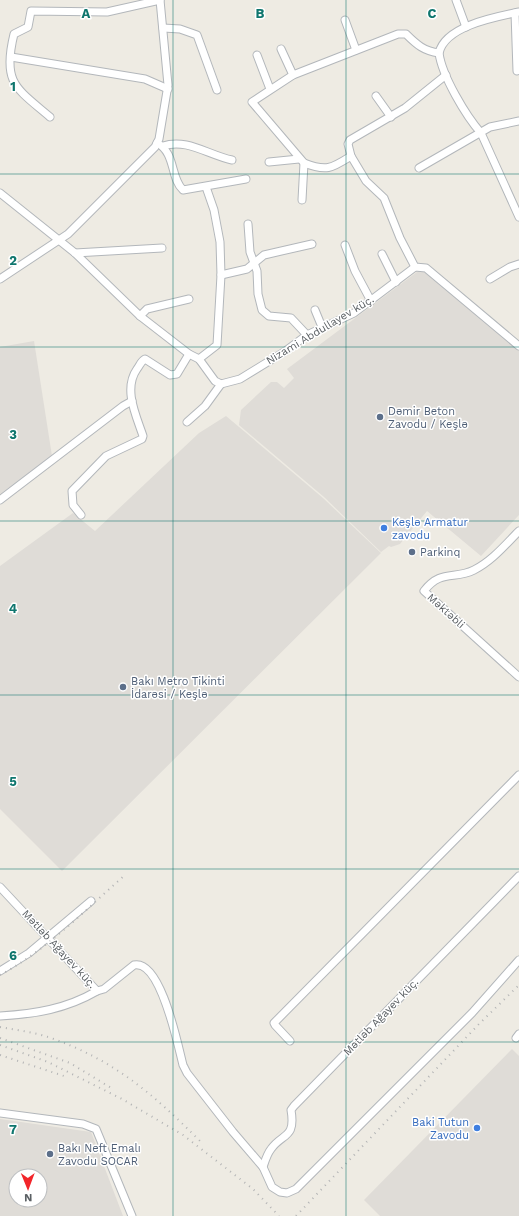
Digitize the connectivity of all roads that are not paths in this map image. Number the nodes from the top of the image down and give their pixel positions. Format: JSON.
{"nodes":[{"id":1,"x":160,"y":0,"type":"edge"},
{"id":2,"x":456,"y":0,"type":"edge"},
{"id":3,"x":517,"y":12,"type":"edge"},
{"id":4,"x":345,"y":20,"type":"dead end"},
{"id":5,"x":466,"y":27,"type":"junction"},
{"id":6,"x":164,"y":28,"type":"junction"},
{"id":7,"x":280,"y":49,"type":"dead end"},
{"id":8,"x":356,"y":50,"type":"junction"},
{"id":9,"x":439,"y":53,"type":"junction"},
{"id":10,"x":258,"y":55,"type":"dead end"},
{"id":11,"x":11,"y":58,"type":"junction"},
{"id":12,"x":517,"y":71,"type":"dead end"},
{"id":13,"x":446,"y":75,"type":"junction"},
{"id":14,"x":293,"y":76,"type":"junction"},
{"id":15,"x":168,"y":89,"type":"junction"},
{"id":16,"x":217,"y":90,"type":"dead end"},
{"id":17,"x":270,"y":90,"type":"junction"},
{"id":18,"x":376,"y":96,"type":"dead end"},
{"id":19,"x":50,"y":117,"type":"dead end"},
{"id":20,"x":391,"y":117,"type":"junction"},
{"id":21,"x":519,"y":121,"type":"edge"},
{"id":22,"x":481,"y":133,"type":"junction"},
{"id":23,"x":160,"y":144,"type":"junction"},
{"id":24,"x":351,"y":156,"type":"junction"},
{"id":25,"x":232,"y":160,"type":"dead end"},
{"id":26,"x":301,"y":161,"type":"junction"},
{"id":27,"x":269,"y":162,"type":"dead end"},
{"id":28,"x":419,"y":168,"type":"dead end"},
{"id":29,"x":246,"y":179,"type":"dead end"},
{"id":30,"x":206,"y":187,"type":"junction"},
{"id":31,"x":0,"y":193,"type":"edge"},
{"id":32,"x":302,"y":200,"type":"dead end"},
{"id":33,"x":519,"y":217,"type":"edge"},
{"id":34,"x":248,"y":224,"type":"dead end"},
{"id":35,"x":60,"y":240,"type":"junction"},
{"id":36,"x":312,"y":244,"type":"dead end"},
{"id":37,"x":345,"y":245,"type":"dead end"},
{"id":38,"x":162,"y":248,"type":"dead end"},
{"id":39,"x":75,"y":253,"type":"junction"},
{"id":40,"x":382,"y":254,"type":"dead end"},
{"id":41,"x":254,"y":264,"type":"junction"},
{"id":42,"x":519,"y":264,"type":"edge"},
{"id":43,"x":415,"y":267,"type":"junction"},
{"id":44,"x":221,"y":275,"type":"junction"},
{"id":45,"x":490,"y":279,"type":"dead end"},
{"id":46,"x":0,"y":280,"type":"edge"},
{"id":47,"x":396,"y":282,"type":"junction"},
{"id":48,"x":189,"y":299,"type":"dead end"},
{"id":49,"x":371,"y":300,"type":"junction"},
{"id":50,"x":316,"y":310,"type":"dead end"},
{"id":51,"x":140,"y":316,"type":"junction"},
{"id":52,"x":322,"y":328,"type":"junction"},
{"id":53,"x":307,"y":336,"type":"junction"},
{"id":54,"x":518,"y":346,"type":"edge"},
{"id":55,"x":189,"y":354,"type":"junction"},
{"id":56,"x":199,"y":359,"type":"junction"},
{"id":57,"x":220,"y":384,"type":"junction"},
{"id":58,"x":132,"y":402,"type":"junction"},
{"id":59,"x":187,"y":422,"type":"dead end"},
{"id":60,"x":0,"y":500,"type":"edge"},
{"id":61,"x":82,"y":515,"type":"dead end"},
{"id":62,"x":519,"y":531,"type":"edge"},
{"id":63,"x":519,"y":677,"type":"edge"},
{"id":64,"x":519,"y":775,"type":"edge"},
{"id":65,"x":519,"y":876,"type":"edge"},
{"id":66,"x":0,"y":887,"type":"edge"},
{"id":67,"x":91,"y":901,"type":"dead end"},
{"id":68,"x":48,"y":938,"type":"junction"},
{"id":69,"x":519,"y":960,"type":"edge"},
{"id":70,"x":0,"y":971,"type":"edge"},
{"id":71,"x":96,"y":991,"type":"junction"},
{"id":72,"x":0,"y":1016,"type":"edge"},
{"id":73,"x":290,"y":1041,"type":"dead end"},
{"id":74,"x":0,"y":1113,"type":"edge"},
{"id":75,"x":263,"y":1167,"type":"junction"},
{"id":76,"x":132,"y":1216,"type":"edge"}],
"edges":[{"from":1,"to":6,"type":"street"},
{"from":1,"to":11,"type":"street"},
{"from":2,"to":5,"type":"street"},
{"from":3,"to":5,"type":"street"},
{"from":3,"to":12,"type":"street"},
{"from":4,"to":8,"type":"street"},
{"from":5,"to":9,"type":"street"},
{"from":6,"to":15,"type":"street"},
{"from":6,"to":16,"type":"street"},
{"from":7,"to":14,"type":"street"},
{"from":8,"to":9,"type":"street"},
{"from":8,"to":14,"type":"street"},
{"from":9,"to":13,"type":"street"},
{"from":10,"to":17,"type":"street"},
{"from":11,"to":15,"type":"street"},
{"from":11,"to":19,"type":"street"},
{"from":13,"to":20,"type":"street"},
{"from":13,"to":22,"type":"street"},
{"from":14,"to":17,"type":"street"},
{"from":15,"to":23,"type":"street"},
{"from":17,"to":26,"type":"street"},
{"from":18,"to":20,"type":"street"},
{"from":20,"to":24,"type":"street"},
{"from":21,"to":22,"type":"street"},
{"from":22,"to":28,"type":"street"},
{"from":22,"to":33,"type":"street"},
{"from":23,"to":25,"type":"street"},
{"from":23,"to":30,"type":"street"},
{"from":23,"to":35,"type":"street"},
{"from":24,"to":26,"type":"street"},
{"from":24,"to":43,"type":"street"},
{"from":26,"to":27,"type":"street"},
{"from":26,"to":32,"type":"street"},
{"from":29,"to":30,"type":"street"},
{"from":30,"to":44,"type":"street"},
{"from":31,"to":35,"type":"street"},
{"from":34,"to":41,"type":"street"},
{"from":35,"to":39,"type":"street"},
{"from":35,"to":46,"type":"street"},
{"from":36,"to":41,"type":"street"},
{"from":37,"to":49,"type":"street"},
{"from":38,"to":39,"type":"street"},
{"from":39,"to":51,"type":"street"},
{"from":40,"to":47,"type":"street"},
{"from":41,"to":44,"type":"street"},
{"from":41,"to":53,"type":"street"},
{"from":42,"to":45,"type":"street"},
{"from":43,"to":47,"type":"street","name":"Nizami Abdullayev küç."},
{"from":43,"to":54,"type":"street"},
{"from":44,"to":56,"type":"street"},
{"from":47,"to":49,"type":"street","name":"Nizami Abdullayev küç."},
{"from":48,"to":51,"type":"street"},
{"from":49,"to":52,"type":"street","name":"Nizami Abdullayev küç."},
{"from":50,"to":52,"type":"street"},
{"from":51,"to":55,"type":"street"},
{"from":52,"to":53,"type":"street","name":"Nizami Abdullayev küç."},
{"from":53,"to":57,"type":"street","name":"Nizami Abdullayev küç."},
{"from":55,"to":56,"type":"street"},
{"from":55,"to":58,"type":"street"},
{"from":56,"to":57,"type":"street"},
{"from":57,"to":59,"type":"street"},
{"from":58,"to":60,"type":"street"},
{"from":58,"to":61,"type":"street"},
{"from":62,"to":63,"type":"street","name":"Məktəbli"},
{"from":64,"to":73,"type":"street"},
{"from":65,"to":75,"type":"street","name":"Mətləb Ağayev küç."},
{"from":66,"to":68,"type":"street","name":"Mətləb Ağayev küç."},
{"from":67,"to":68,"type":"street"},
{"from":68,"to":70,"type":"street"},
{"from":68,"to":71,"type":"street","name":"Mətləb Ağayev küç."},
{"from":69,"to":75,"type":"street","name":"Mətləb Ağayev küç."},
{"from":71,"to":72,"type":"street"},
{"from":71,"to":75,"type":"street","name":"Mətləb Ağayev küç."},
{"from":74,"to":76,"type":"street"}]}
